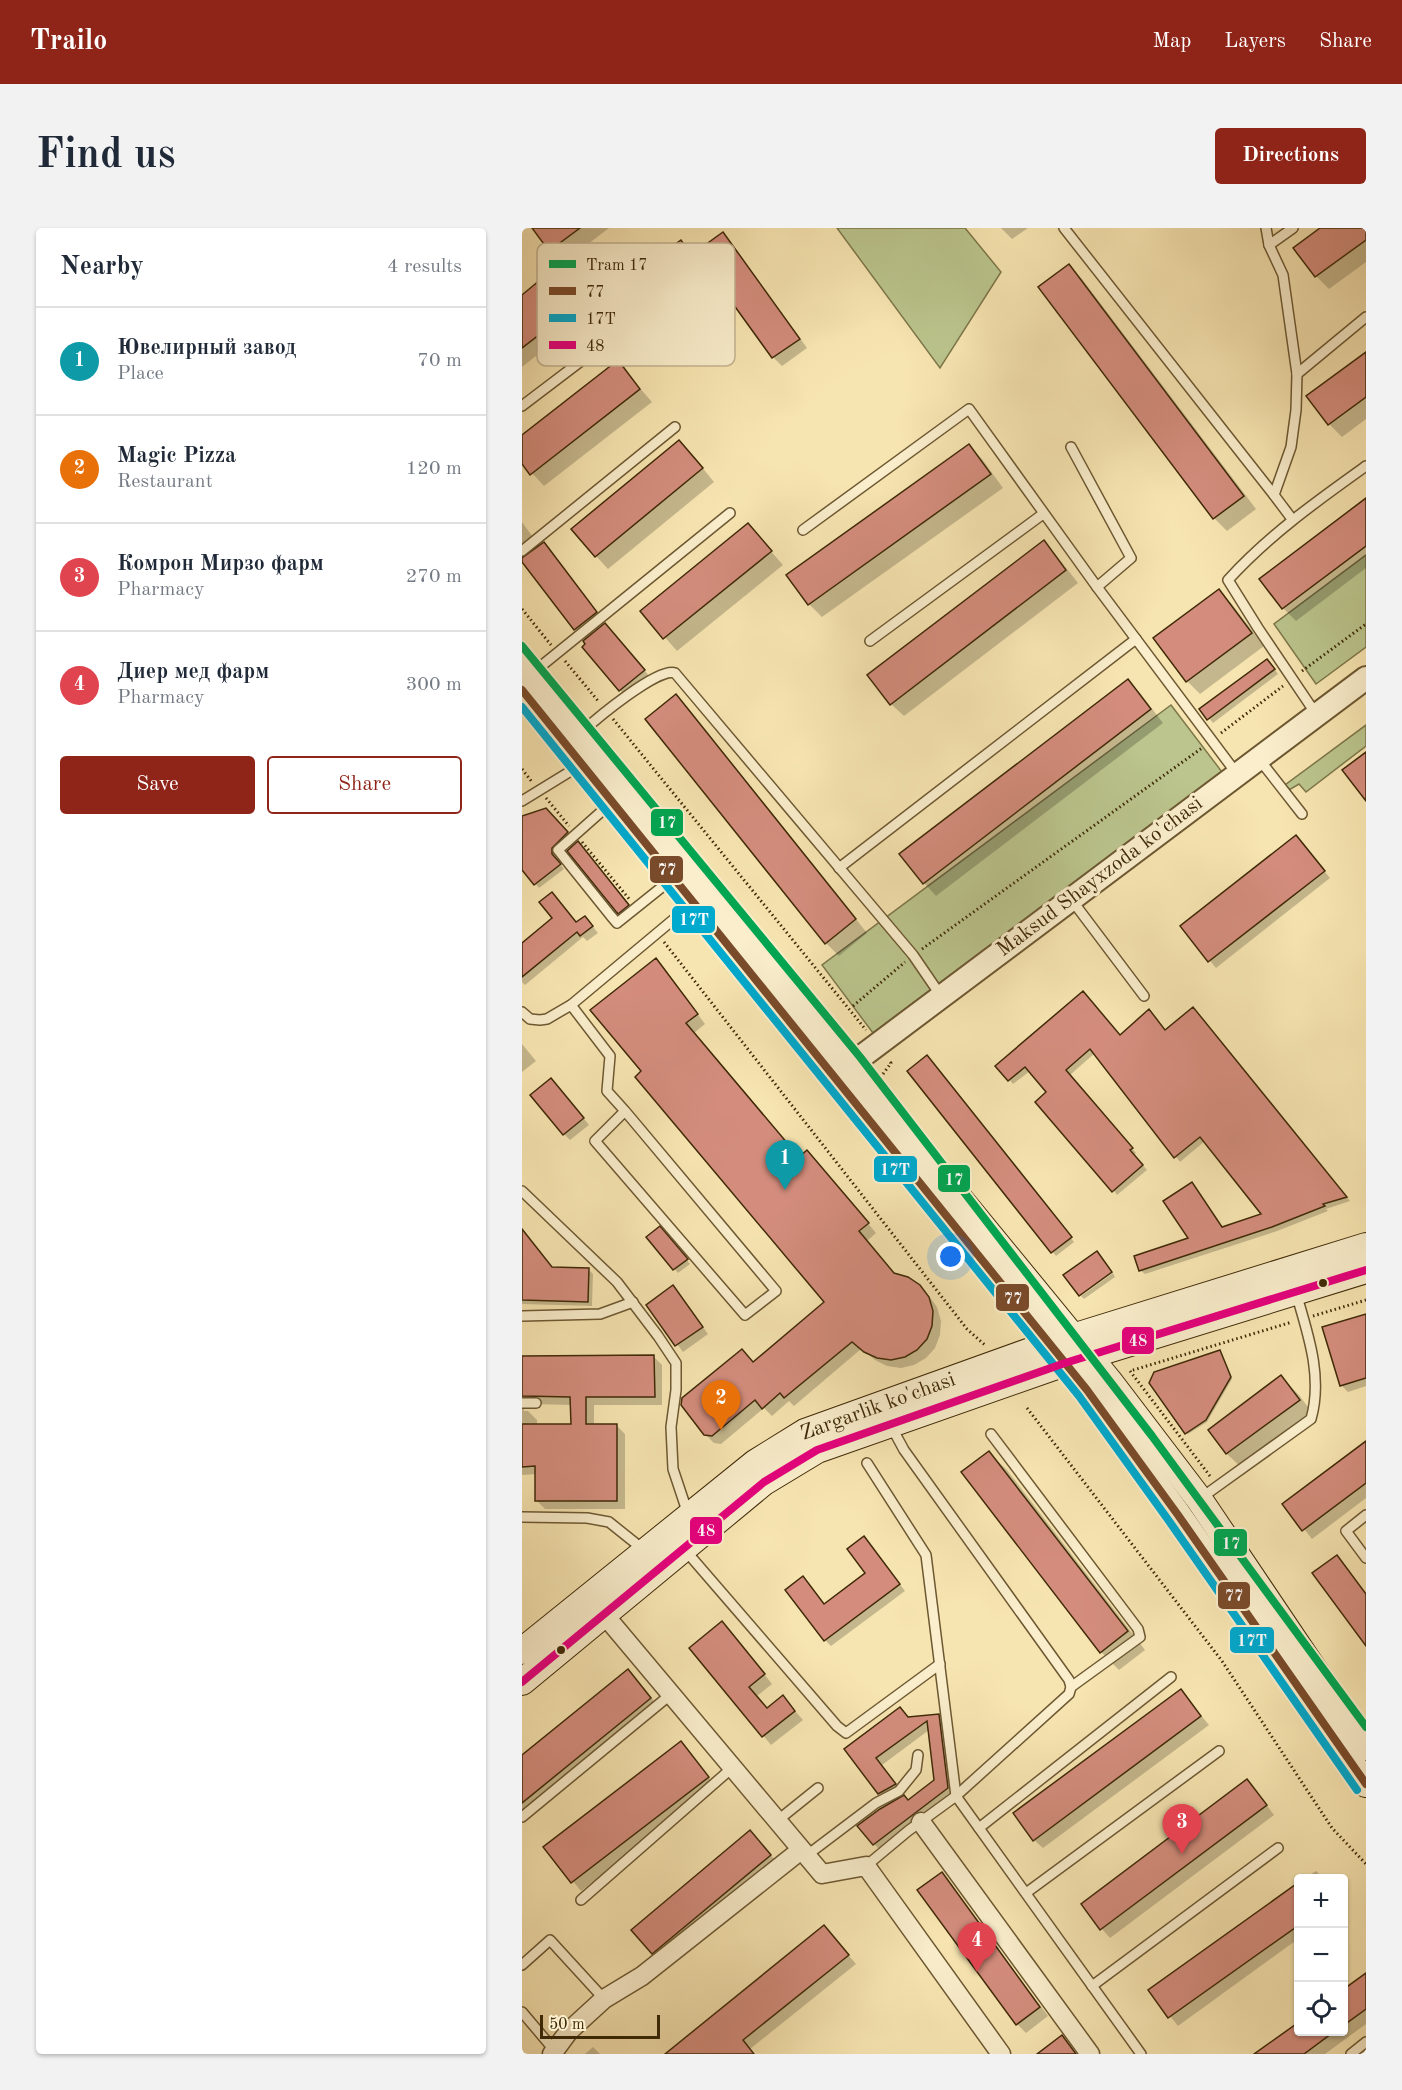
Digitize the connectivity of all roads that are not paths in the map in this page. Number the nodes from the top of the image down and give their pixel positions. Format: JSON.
{"nodes":[{"id":1,"x":1064,"y":228,"type":"edge"},
{"id":2,"x":1266,"y":228,"type":"edge"},
{"id":3,"x":1293,"y":228,"type":"edge"},
{"id":4,"x":1269,"y":245,"type":"junction"},
{"id":5,"x":1366,"y":317,"type":"edge"},
{"id":6,"x":575,"y":366,"type":"edge"},
{"id":7,"x":1297,"y":374,"type":"junction"},
{"id":8,"x":522,"y":406,"type":"edge"},
{"id":9,"x":675,"y":428,"type":"dead end"},
{"id":10,"x":1071,"y":447,"type":"dead end"},
{"id":11,"x":1366,"y":466,"type":"edge"},
{"id":12,"x":1274,"y":495,"type":"junction"},
{"id":13,"x":730,"y":513,"type":"dead end"},
{"id":14,"x":1043,"y":514,"type":"junction"},
{"id":15,"x":1292,"y":519,"type":"junction"},
{"id":16,"x":803,"y":530,"type":"dead end"},
{"id":17,"x":522,"y":551,"type":"edge"},
{"id":18,"x":1097,"y":588,"type":"junction"},
{"id":19,"x":1136,"y":639,"type":"junction"},
{"id":20,"x":870,"y":641,"type":"dead end"},
{"id":21,"x":526,"y":674,"type":"edge"},
{"id":22,"x":1366,"y":678,"type":"edge"},
{"id":23,"x":1317,"y":715,"type":"junction"},
{"id":24,"x":582,"y":732,"type":"junction"},
{"id":25,"x":591,"y":759,"type":"junction"},
{"id":26,"x":1258,"y":759,"type":"junction"},
{"id":27,"x":1237,"y":775,"type":"junction"},
{"id":28,"x":522,"y":801,"type":"edge"},
{"id":29,"x":612,"y":802,"type":"junction"},
{"id":30,"x":1302,"y":814,"type":"dead end"},
{"id":31,"x":839,"y":868,"type":"junction"},
{"id":32,"x":674,"y":878,"type":"junction"},
{"id":33,"x":1071,"y":899,"type":"junction"},
{"id":34,"x":694,"y":903,"type":"junction"},
{"id":35,"x":941,"y":996,"type":"junction"},
{"id":36,"x":1144,"y":996,"type":"dead end"},
{"id":37,"x":571,"y":1005,"type":"junction"},
{"id":38,"x":522,"y":1012,"type":"edge"},
{"id":39,"x":842,"y":1071,"type":"junction"},
{"id":40,"x":625,"y":1112,"type":"junction"},
{"id":41,"x":522,"y":1191,"type":"edge"},
{"id":42,"x":1366,"y":1246,"type":"edge"},
{"id":43,"x":1366,"y":1270,"type":"edge"},
{"id":44,"x":1296,"y":1291,"type":"junction"},
{"id":45,"x":633,"y":1302,"type":"junction"},
{"id":46,"x":522,"y":1316,"type":"edge"},
{"id":47,"x":1069,"y":1349,"type":"junction"},
{"id":48,"x":522,"y":1403,"type":"edge"},
{"id":49,"x":536,"y":1403,"type":"dead end"},
{"id":50,"x":890,"y":1424,"type":"junction"},
{"id":51,"x":991,"y":1434,"type":"dead end"},
{"id":52,"x":867,"y":1463,"type":"dead end"},
{"id":53,"x":1208,"y":1493,"type":"junction"},
{"id":54,"x":1366,"y":1515,"type":"edge"},
{"id":55,"x":522,"y":1517,"type":"edge"},
{"id":56,"x":688,"y":1517,"type":"junction"},
{"id":57,"x":684,"y":1548,"type":"junction"},
{"id":58,"x":646,"y":1551,"type":"junction"},
{"id":59,"x":1366,"y":1558,"type":"edge"},
{"id":60,"x":597,"y":1606,"type":"junction"},
{"id":61,"x":522,"y":1651,"type":"edge"},
{"id":62,"x":939,"y":1664,"type":"junction"},
{"id":63,"x":1171,"y":1677,"type":"dead end"},
{"id":64,"x":522,"y":1682,"type":"edge"},
{"id":65,"x":1071,"y":1687,"type":"junction"},
{"id":66,"x":670,"y":1695,"type":"junction"},
{"id":67,"x":1366,"y":1747,"type":"edge"},
{"id":68,"x":1219,"y":1751,"type":"dead end"},
{"id":69,"x":918,"y":1755,"type":"dead end"},
{"id":70,"x":732,"y":1768,"type":"junction"},
{"id":71,"x":1366,"y":1784,"type":"edge"},
{"id":72,"x":818,"y":1788,"type":"dead end"},
{"id":73,"x":957,"y":1796,"type":"junction"},
{"id":74,"x":522,"y":1817,"type":"edge"},
{"id":75,"x":777,"y":1821,"type":"junction"},
{"id":76,"x":921,"y":1822,"type":"junction"},
{"id":77,"x":979,"y":1828,"type":"junction"},
{"id":78,"x":1278,"y":1848,"type":"dead end"},
{"id":79,"x":804,"y":1853,"type":"junction"},
{"id":80,"x":866,"y":1866,"type":"junction"},
{"id":81,"x":1026,"y":1893,"type":"junction"},
{"id":82,"x":581,"y":1900,"type":"dead end"},
{"id":83,"x":522,"y":1965,"type":"edge"},
{"id":84,"x":1092,"y":1986,"type":"junction"},
{"id":85,"x":604,"y":1999,"type":"junction"},
{"id":86,"x":522,"y":2012,"type":"edge"},
{"id":87,"x":1366,"y":2042,"type":"edge"},
{"id":88,"x":554,"y":2052,"type":"edge"},
{"id":89,"x":1001,"y":2054,"type":"edge"},
{"id":90,"x":1090,"y":2054,"type":"edge"},
{"id":91,"x":1141,"y":2054,"type":"edge"},
{"id":92,"x":1351,"y":2054,"type":"edge"}],
"edges":[{"from":1,"to":12,"type":"lane"},
{"from":2,"to":4,"type":"lane"},
{"from":3,"to":4,"type":"lane"},
{"from":4,"to":7,"type":"lane"},
{"from":5,"to":7,"type":"lane"},
{"from":6,"to":8,"type":"lane"},
{"from":7,"to":12,"type":"lane"},
{"from":9,"to":17,"type":"lane"},
{"from":10,"to":18,"type":"lane"},
{"from":11,"to":15,"type":"lane"},
{"from":12,"to":15,"type":"lane"},
{"from":13,"to":21,"type":"lane"},
{"from":14,"to":16,"type":"lane"},
{"from":14,"to":18,"type":"lane"},
{"from":14,"to":20,"type":"lane"},
{"from":15,"to":23,"type":"lane"},
{"from":18,"to":19,"type":"lane"},
{"from":19,"to":27,"type":"lane"},
{"from":19,"to":31,"type":"lane"},
{"from":21,"to":24,"type":"main road"},
{"from":21,"to":25,"type":"main road"},
{"from":22,"to":23,"type":"street","name":"Maksud Shayxzoda ko'chasi"},
{"from":23,"to":26,"type":"street","name":"Maksud Shayxzoda ko'chasi"},
{"from":24,"to":25,"type":"main road"},
{"from":24,"to":31,"type":"lane"},
{"from":25,"to":28,"type":"lane"},
{"from":25,"to":29,"type":"main road"},
{"from":25,"to":39,"type":"main road"},
{"from":26,"to":27,"type":"street","name":"Maksud Shayxzoda ko'chasi"},
{"from":26,"to":30,"type":"lane"},
{"from":27,"to":33,"type":"street","name":"Maksud Shayxzoda ko'chasi"},
{"from":29,"to":32,"type":"main road"},
{"from":29,"to":32,"type":"lane"},
{"from":31,"to":35,"type":"lane"},
{"from":32,"to":34,"type":"main road"},
{"from":33,"to":35,"type":"street","name":"Maksud Shayxzoda ko'chasi"},
{"from":33,"to":36,"type":"lane"},
{"from":34,"to":37,"type":"lane"},
{"from":34,"to":39,"type":"main road"},
{"from":35,"to":39,"type":"street","name":"Maksud Shayxzoda ko'chasi"},
{"from":37,"to":38,"type":"lane"},
{"from":37,"to":40,"type":"lane"},
{"from":39,"to":47,"type":"main road"},
{"from":40,"to":40,"type":"lane"},
{"from":41,"to":45,"type":"lane"},
{"from":42,"to":47,"type":"main road","name":"Zargarlik ko'chasi"},
{"from":43,"to":44,"type":"main road","name":"Zargarlik ko'chasi"},
{"from":44,"to":47,"type":"main road","name":"Zargarlik ko'chasi"},
{"from":44,"to":53,"type":"lane"},
{"from":45,"to":46,"type":"lane"},
{"from":45,"to":56,"type":"lane"},
{"from":47,"to":50,"type":"main road","name":"Zargarlik ko'chasi"},
{"from":47,"to":53,"type":"main road"},
{"from":47,"to":56,"type":"main road","name":"Zargarlik ko'chasi"},
{"from":47,"to":71,"type":"main road"},
{"from":48,"to":49,"type":"lane"},
{"from":50,"to":57,"type":"main road","name":"Zargarlik ko'chasi"},
{"from":50,"to":65,"type":"lane"},
{"from":51,"to":65,"type":"lane"},
{"from":52,"to":62,"type":"lane"},
{"from":53,"to":67,"type":"main road"},
{"from":54,"to":59,"type":"lane"},
{"from":55,"to":58,"type":"lane"},
{"from":56,"to":58,"type":"main road","name":"Zargarlik ko'chasi"},
{"from":57,"to":60,"type":"main road","name":"Zargarlik ko'chasi"},
{"from":57,"to":62,"type":"lane"},
{"from":58,"to":60,"type":"main road","name":"Zargarlik ko'chasi"},
{"from":60,"to":61,"type":"main road","name":"Zargarlik ko'chasi"},
{"from":60,"to":64,"type":"main road","name":"Zargarlik ko'chasi"},
{"from":60,"to":66,"type":"street"},
{"from":62,"to":73,"type":"lane"},
{"from":63,"to":77,"type":"lane"},
{"from":65,"to":73,"type":"lane"},
{"from":66,"to":70,"type":"street"},
{"from":66,"to":74,"type":"lane"},
{"from":68,"to":81,"type":"lane"},
{"from":69,"to":79,"type":"lane"},
{"from":70,"to":75,"type":"street"},
{"from":70,"to":82,"type":"lane"},
{"from":72,"to":75,"type":"lane"},
{"from":73,"to":76,"type":"lane"},
{"from":73,"to":77,"type":"lane"},
{"from":75,"to":79,"type":"street"},
{"from":76,"to":80,"type":"lane"},
{"from":76,"to":90,"type":"street"},
{"from":77,"to":81,"type":"lane"},
{"from":78,"to":84,"type":"lane"},
{"from":79,"to":80,"type":"street"},
{"from":79,"to":85,"type":"street"},
{"from":80,"to":89,"type":"street"},
{"from":81,"to":84,"type":"lane"},
{"from":83,"to":85,"type":"lane"},
{"from":84,"to":91,"type":"lane"},
{"from":85,"to":88,"type":"street"},
{"from":86,"to":88,"type":"lane"},
{"from":87,"to":92,"type":"lane"}]}
